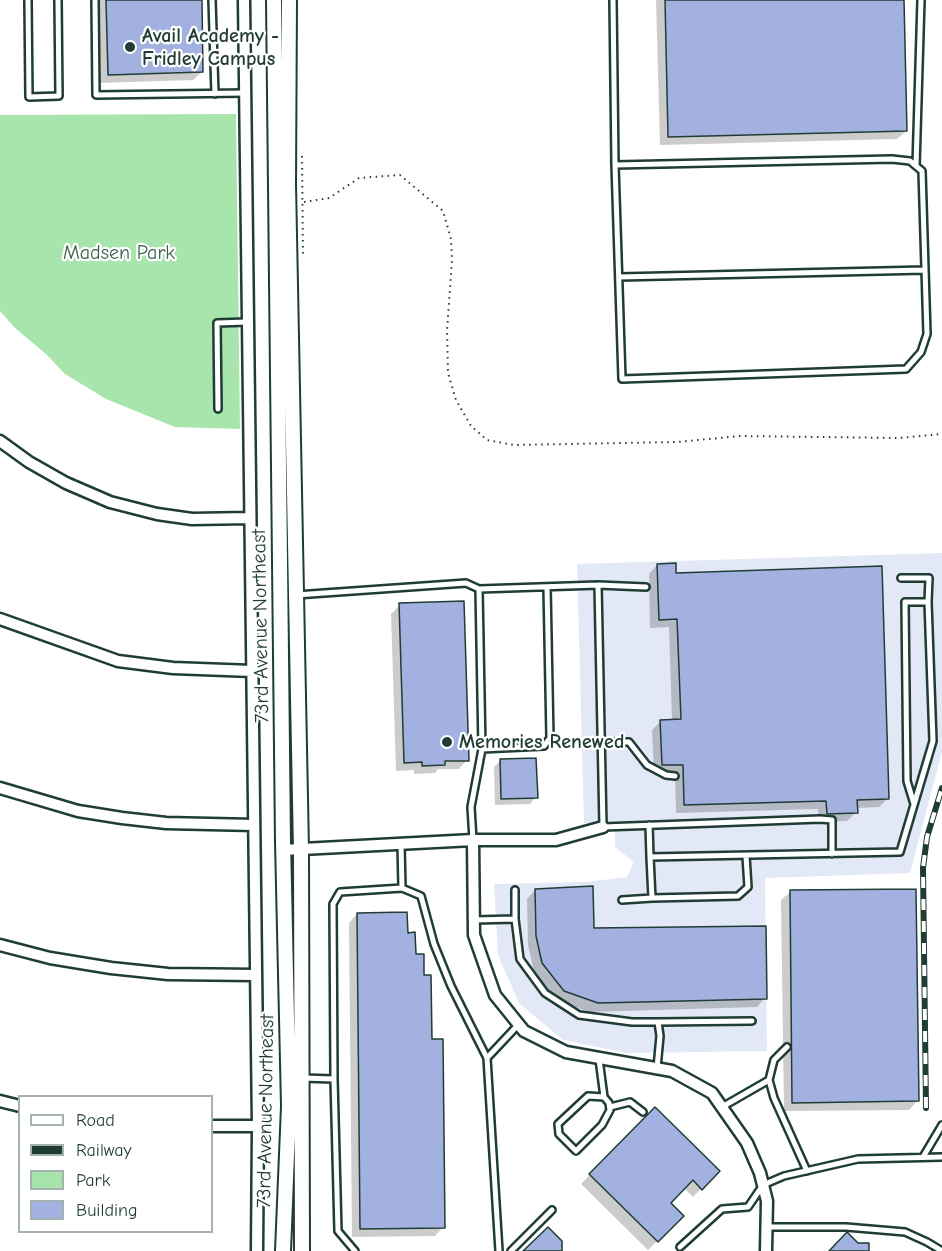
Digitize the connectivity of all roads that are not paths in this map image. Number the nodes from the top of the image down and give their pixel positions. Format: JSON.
{"nodes":[{"id":1,"x":28,"y":0,"type":"edge"},
{"id":2,"x":58,"y":0,"type":"edge"},
{"id":3,"x":95,"y":0,"type":"edge"},
{"id":4,"x":212,"y":0,"type":"edge"},
{"id":5,"x":244,"y":0,"type":"edge"},
{"id":6,"x":274,"y":0,"type":"edge"},
{"id":7,"x":289,"y":0,"type":"edge"},
{"id":8,"x":613,"y":0,"type":"edge"},
{"id":9,"x":921,"y":0,"type":"edge"},
{"id":10,"x":245,"y":93,"type":"junction"},
{"id":11,"x":215,"y":94,"type":"junction"},
{"id":12,"x":615,"y":165,"type":"junction"},
{"id":13,"x":916,"y":166,"type":"junction"},
{"id":14,"x":925,"y":270,"type":"junction"},
{"id":15,"x":619,"y":277,"type":"junction"},
{"id":16,"x":247,"y":322,"type":"junction"},
{"id":17,"x":218,"y":409,"type":"dead end"},
{"id":18,"x":0,"y":441,"type":"edge"},
{"id":19,"x":250,"y":518,"type":"junction"},
{"id":20,"x":901,"y":578,"type":"dead end"},
{"id":21,"x":597,"y":585,"type":"junction"},
{"id":22,"x":547,"y":587,"type":"junction"},
{"id":23,"x":646,"y":587,"type":"dead end"},
{"id":24,"x":479,"y":589,"type":"junction"},
{"id":25,"x":296,"y":595,"type":"junction"},
{"id":26,"x":928,"y":602,"type":"junction"},
{"id":27,"x":0,"y":619,"type":"edge"},
{"id":28,"x":252,"y":671,"type":"junction"},
{"id":29,"x":600,"y":742,"type":"junction"},
{"id":30,"x":482,"y":749,"type":"junction"},
{"id":31,"x":675,"y":776,"type":"dead end"},
{"id":32,"x":0,"y":788,"type":"edge"},
{"id":33,"x":914,"y":804,"type":"junction"},
{"id":34,"x":254,"y":825,"type":"junction"},
{"id":35,"x":649,"y":825,"type":"junction"},
{"id":36,"x":603,"y":827,"type":"junction"},
{"id":37,"x":473,"y":840,"type":"junction"},
{"id":38,"x":401,"y":843,"type":"junction"},
{"id":39,"x":283,"y":850,"type":"junction"},
{"id":40,"x":301,"y":850,"type":"junction"},
{"id":41,"x":832,"y":854,"type":"junction"},
{"id":42,"x":746,"y":856,"type":"junction"},
{"id":43,"x":650,"y":857,"type":"junction"},
{"id":44,"x":402,"y":888,"type":"junction"},
{"id":45,"x":515,"y":890,"type":"dead end"},
{"id":46,"x":652,"y":898,"type":"junction"},
{"id":47,"x":622,"y":900,"type":"dead end"},
{"id":48,"x":515,"y":919,"type":"junction"},
{"id":49,"x":474,"y":920,"type":"junction"},
{"id":50,"x":0,"y":945,"type":"edge"},
{"id":51,"x":255,"y":975,"type":"junction"},
{"id":52,"x":752,"y":1021,"type":"dead end"},
{"id":53,"x":658,"y":1022,"type":"junction"},
{"id":54,"x":519,"y":1024,"type":"junction"},
{"id":55,"x":787,"y":1047,"type":"dead end"},
{"id":56,"x":487,"y":1058,"type":"junction"},
{"id":57,"x":599,"y":1059,"type":"junction"},
{"id":58,"x":657,"y":1069,"type":"junction"},
{"id":59,"x":295,"y":1078,"type":"junction"},
{"id":60,"x":334,"y":1078,"type":"junction"},
{"id":61,"x":769,"y":1080,"type":"junction"},
{"id":62,"x":604,"y":1097,"type":"junction"},
{"id":63,"x":0,"y":1101,"type":"edge"},
{"id":64,"x":18,"y":1106,"type":"edge"},
{"id":65,"x":610,"y":1107,"type":"junction"},
{"id":66,"x":722,"y":1107,"type":"junction"},
{"id":67,"x":643,"y":1112,"type":"dead end"},
{"id":68,"x":942,"y":1125,"type":"edge"},
{"id":69,"x":213,"y":1126,"type":"edge"},
{"id":70,"x":258,"y":1126,"type":"junction"},
{"id":71,"x":942,"y":1156,"type":"edge"},
{"id":72,"x":923,"y":1157,"type":"junction"},
{"id":73,"x":807,"y":1171,"type":"junction"},
{"id":74,"x":763,"y":1185,"type":"junction"},
{"id":75,"x":552,"y":1210,"type":"dead end"},
{"id":76,"x":766,"y":1227,"type":"junction"},
{"id":77,"x":680,"y":1246,"type":"dead end"},
{"id":78,"x":257,"y":1251,"type":"edge"},
{"id":79,"x":283,"y":1251,"type":"edge"},
{"id":80,"x":302,"y":1251,"type":"edge"},
{"id":81,"x":355,"y":1251,"type":"edge"},
{"id":82,"x":499,"y":1251,"type":"edge"},
{"id":83,"x":511,"y":1251,"type":"edge"},
{"id":84,"x":766,"y":1251,"type":"edge"},
{"id":85,"x":942,"y":1251,"type":"edge"}],
"edges":[{"from":1,"to":2,"type":"lane"},
{"from":3,"to":11,"type":"lane"},
{"from":4,"to":11,"type":"lane"},
{"from":5,"to":10,"type":"street","name":"73rd Avenue Northeast"},
{"from":6,"to":39,"type":"street","name":"73rd Avenue Northeast"},
{"from":7,"to":25,"type":"street","name":"73rd Avenue Northeast"},
{"from":8,"to":12,"type":"lane"},
{"from":9,"to":13,"type":"lane"},
{"from":10,"to":11,"type":"lane"},
{"from":10,"to":16,"type":"street","name":"73rd Avenue Northeast"},
{"from":12,"to":13,"type":"lane"},
{"from":12,"to":15,"type":"lane"},
{"from":13,"to":14,"type":"lane"},
{"from":14,"to":15,"type":"lane"},
{"from":14,"to":15,"type":"lane"},
{"from":16,"to":17,"type":"lane"},
{"from":16,"to":19,"type":"street","name":"73rd Avenue Northeast"},
{"from":18,"to":19,"type":"street"},
{"from":19,"to":28,"type":"street","name":"73rd Avenue Northeast"},
{"from":20,"to":26,"type":"lane"},
{"from":21,"to":22,"type":"lane"},
{"from":21,"to":23,"type":"lane"},
{"from":21,"to":29,"type":"lane"},
{"from":22,"to":24,"type":"lane"},
{"from":22,"to":30,"type":"lane"},
{"from":24,"to":25,"type":"lane"},
{"from":24,"to":30,"type":"lane"},
{"from":25,"to":40,"type":"street","name":"73rd Avenue Northeast"},
{"from":26,"to":33,"type":"lane"},
{"from":26,"to":33,"type":"lane"},
{"from":27,"to":28,"type":"street"},
{"from":28,"to":34,"type":"street","name":"73rd Avenue Northeast"},
{"from":29,"to":31,"type":"lane"},
{"from":29,"to":36,"type":"lane"},
{"from":30,"to":37,"type":"lane"},
{"from":32,"to":34,"type":"street"},
{"from":33,"to":41,"type":"lane"},
{"from":34,"to":51,"type":"street","name":"73rd Avenue Northeast"},
{"from":35,"to":36,"type":"lane"},
{"from":35,"to":41,"type":"lane"},
{"from":35,"to":43,"type":"lane"},
{"from":36,"to":37,"type":"street"},
{"from":37,"to":38,"type":"street"},
{"from":37,"to":49,"type":"street"},
{"from":38,"to":40,"type":"street"},
{"from":38,"to":44,"type":"lane"},
{"from":39,"to":40,"type":"street"},
{"from":39,"to":59,"type":"street","name":"73rd Avenue Northeast"},
{"from":40,"to":59,"type":"street","name":"73rd Avenue Northeast"},
{"from":41,"to":42,"type":"lane"},
{"from":42,"to":43,"type":"lane"},
{"from":42,"to":46,"type":"lane"},
{"from":43,"to":46,"type":"lane"},
{"from":44,"to":56,"type":"lane"},
{"from":44,"to":60,"type":"lane"},
{"from":45,"to":48,"type":"lane"},
{"from":46,"to":47,"type":"lane"},
{"from":48,"to":49,"type":"lane"},
{"from":48,"to":53,"type":"lane"},
{"from":49,"to":54,"type":"street"},
{"from":50,"to":51,"type":"street"},
{"from":51,"to":70,"type":"street","name":"73rd Avenue Northeast"},
{"from":52,"to":53,"type":"lane"},
{"from":53,"to":58,"type":"lane"},
{"from":54,"to":56,"type":"lane"},
{"from":54,"to":57,"type":"street"},
{"from":55,"to":61,"type":"lane"},
{"from":56,"to":82,"type":"lane"},
{"from":57,"to":58,"type":"street"},
{"from":57,"to":62,"type":"lane"},
{"from":58,"to":66,"type":"street"},
{"from":59,"to":60,"type":"lane"},
{"from":59,"to":79,"type":"street","name":"73rd Avenue Northeast"},
{"from":59,"to":80,"type":"street","name":"73rd Avenue Northeast"},
{"from":60,"to":81,"type":"lane"},
{"from":61,"to":66,"type":"lane"},
{"from":61,"to":73,"type":"lane"},
{"from":62,"to":65,"type":"lane"},
{"from":62,"to":65,"type":"lane"},
{"from":63,"to":64,"type":"street"},
{"from":65,"to":67,"type":"lane"},
{"from":66,"to":74,"type":"street"},
{"from":68,"to":72,"type":"lane"},
{"from":69,"to":70,"type":"street"},
{"from":70,"to":78,"type":"street","name":"73rd Avenue Northeast"},
{"from":71,"to":72,"type":"lane"},
{"from":72,"to":73,"type":"lane"},
{"from":73,"to":74,"type":"lane"},
{"from":74,"to":76,"type":"street"},
{"from":74,"to":77,"type":"lane"},
{"from":75,"to":83,"type":"lane"},
{"from":76,"to":84,"type":"street"},
{"from":76,"to":85,"type":"lane"}]}
